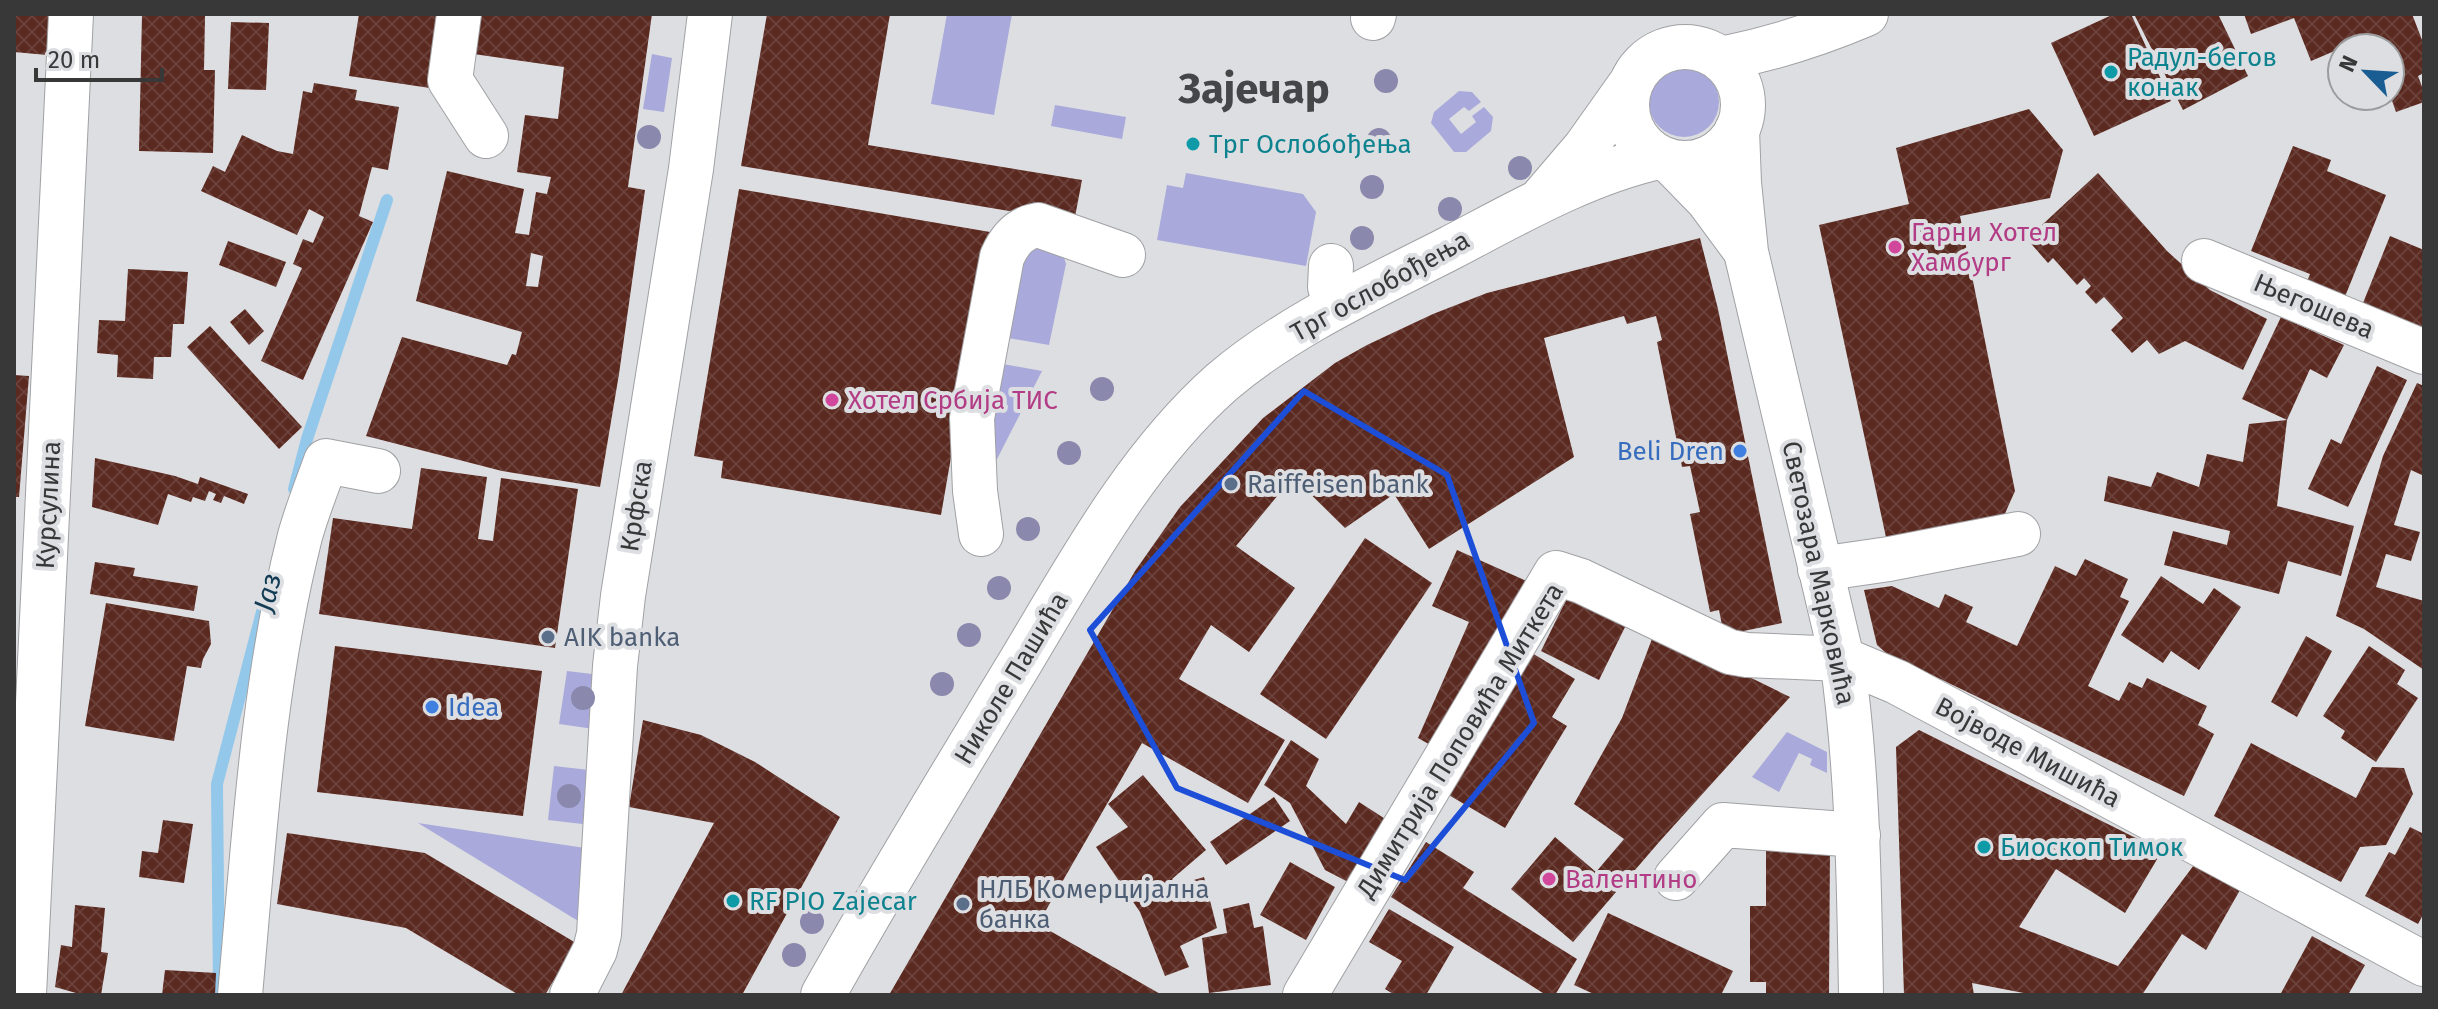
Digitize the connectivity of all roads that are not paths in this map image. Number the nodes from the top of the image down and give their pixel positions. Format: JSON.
{"nodes":[{"id":1,"x":71,"y":14,"type":"edge"},
{"id":2,"x":459,"y":14,"type":"edge"},
{"id":3,"x":710,"y":14,"type":"edge"},
{"id":4,"x":1668,"y":14,"type":"edge"},
{"id":5,"x":1866,"y":14,"type":"edge"},
{"id":6,"x":1825,"y":32,"type":"junction"},
{"id":7,"x":1707,"y":41,"type":"edge"},
{"id":8,"x":1637,"y":74,"type":"junction"},
{"id":9,"x":1740,"y":124,"type":"junction"},
{"id":10,"x":486,"y":136,"type":"dead end"},
{"id":11,"x":1665,"y":160,"type":"junction"},
{"id":12,"x":1539,"y":201,"type":"junction"},
{"id":13,"x":1746,"y":252,"type":"junction"},
{"id":14,"x":1123,"y":255,"type":"dead end"},
{"id":15,"x":2204,"y":261,"type":"dead end"},
{"id":16,"x":2424,"y":352,"type":"edge"},
{"id":17,"x":1225,"y":380,"type":"joint"},
{"id":18,"x":378,"y":471,"type":"dead end"},
{"id":19,"x":981,"y":534,"type":"dead end"},
{"id":20,"x":2018,"y":534,"type":"dead end"},
{"id":21,"x":1820,"y":569,"type":"junction"},
{"id":22,"x":1842,"y":659,"type":"junction"},
{"id":23,"x":1858,"y":835,"type":"junction"},
{"id":24,"x":1676,"y":878,"type":"dead end"},
{"id":25,"x":2424,"y":964,"type":"edge"},
{"id":26,"x":24,"y":995,"type":"edge"},
{"id":27,"x":240,"y":995,"type":"edge"},
{"id":28,"x":572,"y":995,"type":"edge"},
{"id":29,"x":823,"y":995,"type":"edge"},
{"id":30,"x":1305,"y":995,"type":"edge"},
{"id":31,"x":1861,"y":995,"type":"edge"}],
"edges":[{"from":1,"to":26,"type":"street","name":"Курсулина"},
{"from":2,"to":10,"type":"street"},
{"from":3,"to":28,"type":"street","name":"Крфска"},
{"from":4,"to":8,"type":"street","name":"Трг ослобођења"},
{"from":5,"to":6,"type":"street"},
{"from":6,"to":7,"type":"street"},
{"from":6,"to":9,"type":"street"},
{"from":7,"to":8,"type":"street"},
{"from":7,"to":9,"type":"street"},
{"from":8,"to":11,"type":"street"},
{"from":8,"to":12,"type":"street","name":"Трг ослобођења"},
{"from":9,"to":11,"type":"street"},
{"from":9,"to":13,"type":"street","name":"Светозара Марковића"},
{"from":11,"to":12,"type":"street","name":"Трг ослобођења"},
{"from":11,"to":13,"type":"street","name":"Светозара Марковића"},
{"from":12,"to":17,"type":"street","name":"Трг ослобођења"},
{"from":13,"to":21,"type":"street","name":"Светозара Марковића"},
{"from":14,"to":19,"type":"street"},
{"from":15,"to":16,"type":"street","name":"Његошева"},
{"from":17,"to":29,"type":"street","name":"Николе Пашића"},
{"from":18,"to":27,"type":"street"},
{"from":20,"to":21,"type":"street"},
{"from":21,"to":22,"type":"street","name":"Светозара Марковића"},
{"from":22,"to":23,"type":"street","name":"Светозара Марковића"},
{"from":22,"to":25,"type":"street","name":"Војводе Мишића"},
{"from":22,"to":30,"type":"street","name":"Димитрија Поповића Миткета"},
{"from":23,"to":24,"type":"street"},
{"from":23,"to":31,"type":"street","name":"Светозара Марковића"}]}
